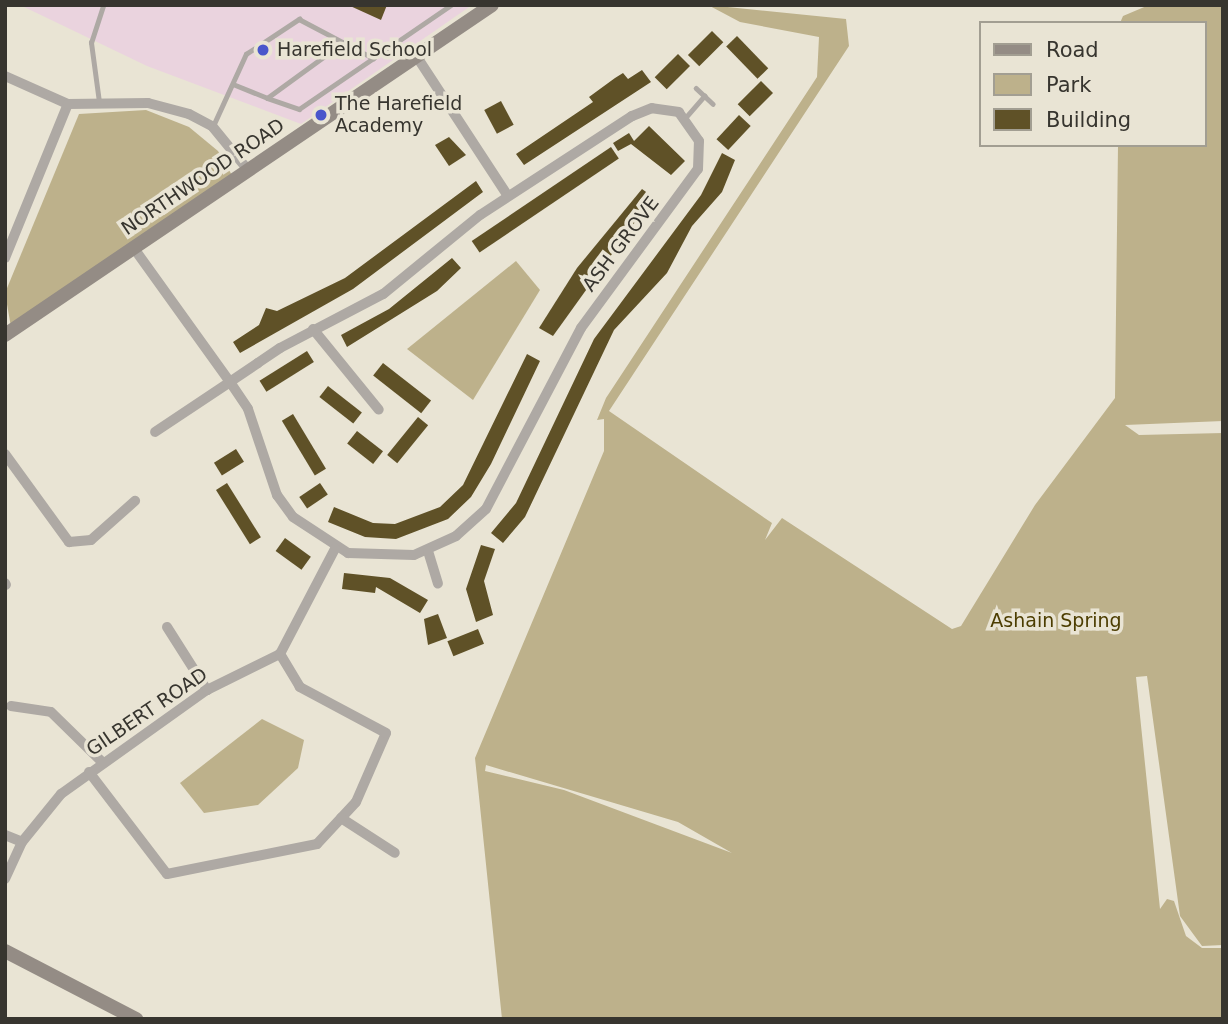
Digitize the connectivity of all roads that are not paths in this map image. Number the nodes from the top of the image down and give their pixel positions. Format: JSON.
{"nodes":[{"id":1,"x":103,"y":5,"type":"edge"},
{"id":2,"x":452,"y":5,"type":"edge"},
{"id":3,"x":492,"y":5,"type":"edge"},
{"id":4,"x":344,"y":42,"type":"junction"},
{"id":5,"x":417,"y":57,"type":"junction"},
{"id":6,"x":373,"y":58,"type":"junction"},
{"id":7,"x":5,"y":76,"type":"edge"},
{"id":8,"x":233,"y":84,"type":"junction"},
{"id":9,"x":696,"y":88,"type":"dead end"},
{"id":10,"x":704,"y":96,"type":"junction"},
{"id":11,"x":267,"y":98,"type":"junction"},
{"id":12,"x":99,"y":102,"type":"junction"},
{"id":13,"x":68,"y":104,"type":"junction"},
{"id":14,"x":713,"y":104,"type":"dead end"},
{"id":15,"x":686,"y":117,"type":"junction"},
{"id":16,"x":212,"y":126,"type":"junction"},
{"id":17,"x":248,"y":170,"type":"junction"},
{"id":18,"x":508,"y":196,"type":"junction"},
{"id":19,"x":134,"y":247,"type":"junction"},
{"id":20,"x":5,"y":258,"type":"edge"},
{"id":21,"x":313,"y":329,"type":"junction"},
{"id":22,"x":5,"y":335,"type":"edge"},
{"id":23,"x":230,"y":382,"type":"junction"},
{"id":24,"x":379,"y":410,"type":"dead end"},
{"id":25,"x":155,"y":432,"type":"dead end"},
{"id":26,"x":5,"y":454,"type":"edge"},
{"id":27,"x":135,"y":501,"type":"dead end"},
{"id":28,"x":335,"y":549,"type":"junction"},
{"id":29,"x":428,"y":551,"type":"junction"},
{"id":30,"x":438,"y":583,"type":"dead end"},
{"id":31,"x":167,"y":626,"type":"dead end"},
{"id":32,"x":280,"y":654,"type":"junction"},
{"id":33,"x":207,"y":690,"type":"junction"},
{"id":34,"x":11,"y":706,"type":"dead end"},
{"id":35,"x":102,"y":762,"type":"junction"},
{"id":36,"x":89,"y":772,"type":"junction"},
{"id":37,"x":341,"y":818,"type":"junction"},
{"id":38,"x":5,"y":835,"type":"edge"},
{"id":39,"x":22,"y":842,"type":"junction"},
{"id":40,"x":395,"y":853,"type":"dead end"},
{"id":41,"x":5,"y":879,"type":"edge"},
{"id":42,"x":5,"y":951,"type":"edge"},
{"id":43,"x":136,"y":1019,"type":"edge"}],
"edges":[{"from":1,"to":12,"type":"lane"},
{"from":2,"to":6,"type":"lane"},
{"from":3,"to":5,"type":"street","name":"NORTHWOOD ROAD"},
{"from":4,"to":6,"type":"lane"},
{"from":4,"to":8,"type":"lane"},
{"from":4,"to":11,"type":"lane"},
{"from":5,"to":17,"type":"street","name":"NORTHWOOD ROAD"},
{"from":5,"to":18,"type":"street"},
{"from":6,"to":11,"type":"lane"},
{"from":7,"to":13,"type":"street"},
{"from":8,"to":11,"type":"lane"},
{"from":8,"to":16,"type":"lane"},
{"from":9,"to":10,"type":"lane"},
{"from":10,"to":14,"type":"lane"},
{"from":10,"to":15,"type":"lane"},
{"from":12,"to":13,"type":"street"},
{"from":12,"to":16,"type":"street"},
{"from":13,"to":20,"type":"street"},
{"from":15,"to":18,"type":"street"},
{"from":15,"to":29,"type":"street","name":"ASH GROVE"},
{"from":16,"to":17,"type":"street"},
{"from":17,"to":19,"type":"street","name":"NORTHWOOD ROAD"},
{"from":18,"to":21,"type":"street"},
{"from":19,"to":22,"type":"street","name":"NORTHWOOD ROAD"},
{"from":19,"to":23,"type":"street","name":"ASH GROVE"},
{"from":21,"to":23,"type":"street"},
{"from":21,"to":24,"type":"street"},
{"from":23,"to":25,"type":"street"},
{"from":23,"to":28,"type":"street","name":"ASH GROVE"},
{"from":26,"to":27,"type":"street"},
{"from":28,"to":29,"type":"street","name":"ASH GROVE"},
{"from":28,"to":32,"type":"street"},
{"from":29,"to":30,"type":"street"},
{"from":31,"to":33,"type":"street"},
{"from":32,"to":33,"type":"street","name":"GILBERT ROAD"},
{"from":32,"to":37,"type":"street"},
{"from":33,"to":35,"type":"street","name":"GILBERT ROAD"},
{"from":34,"to":35,"type":"street"},
{"from":35,"to":36,"type":"street","name":"GILBERT ROAD"},
{"from":36,"to":37,"type":"street"},
{"from":36,"to":39,"type":"street","name":"GILBERT ROAD"},
{"from":37,"to":40,"type":"street"},
{"from":38,"to":39,"type":"street"},
{"from":39,"to":41,"type":"street","name":"GILBERT ROAD"},
{"from":42,"to":43,"type":"street"}]}
